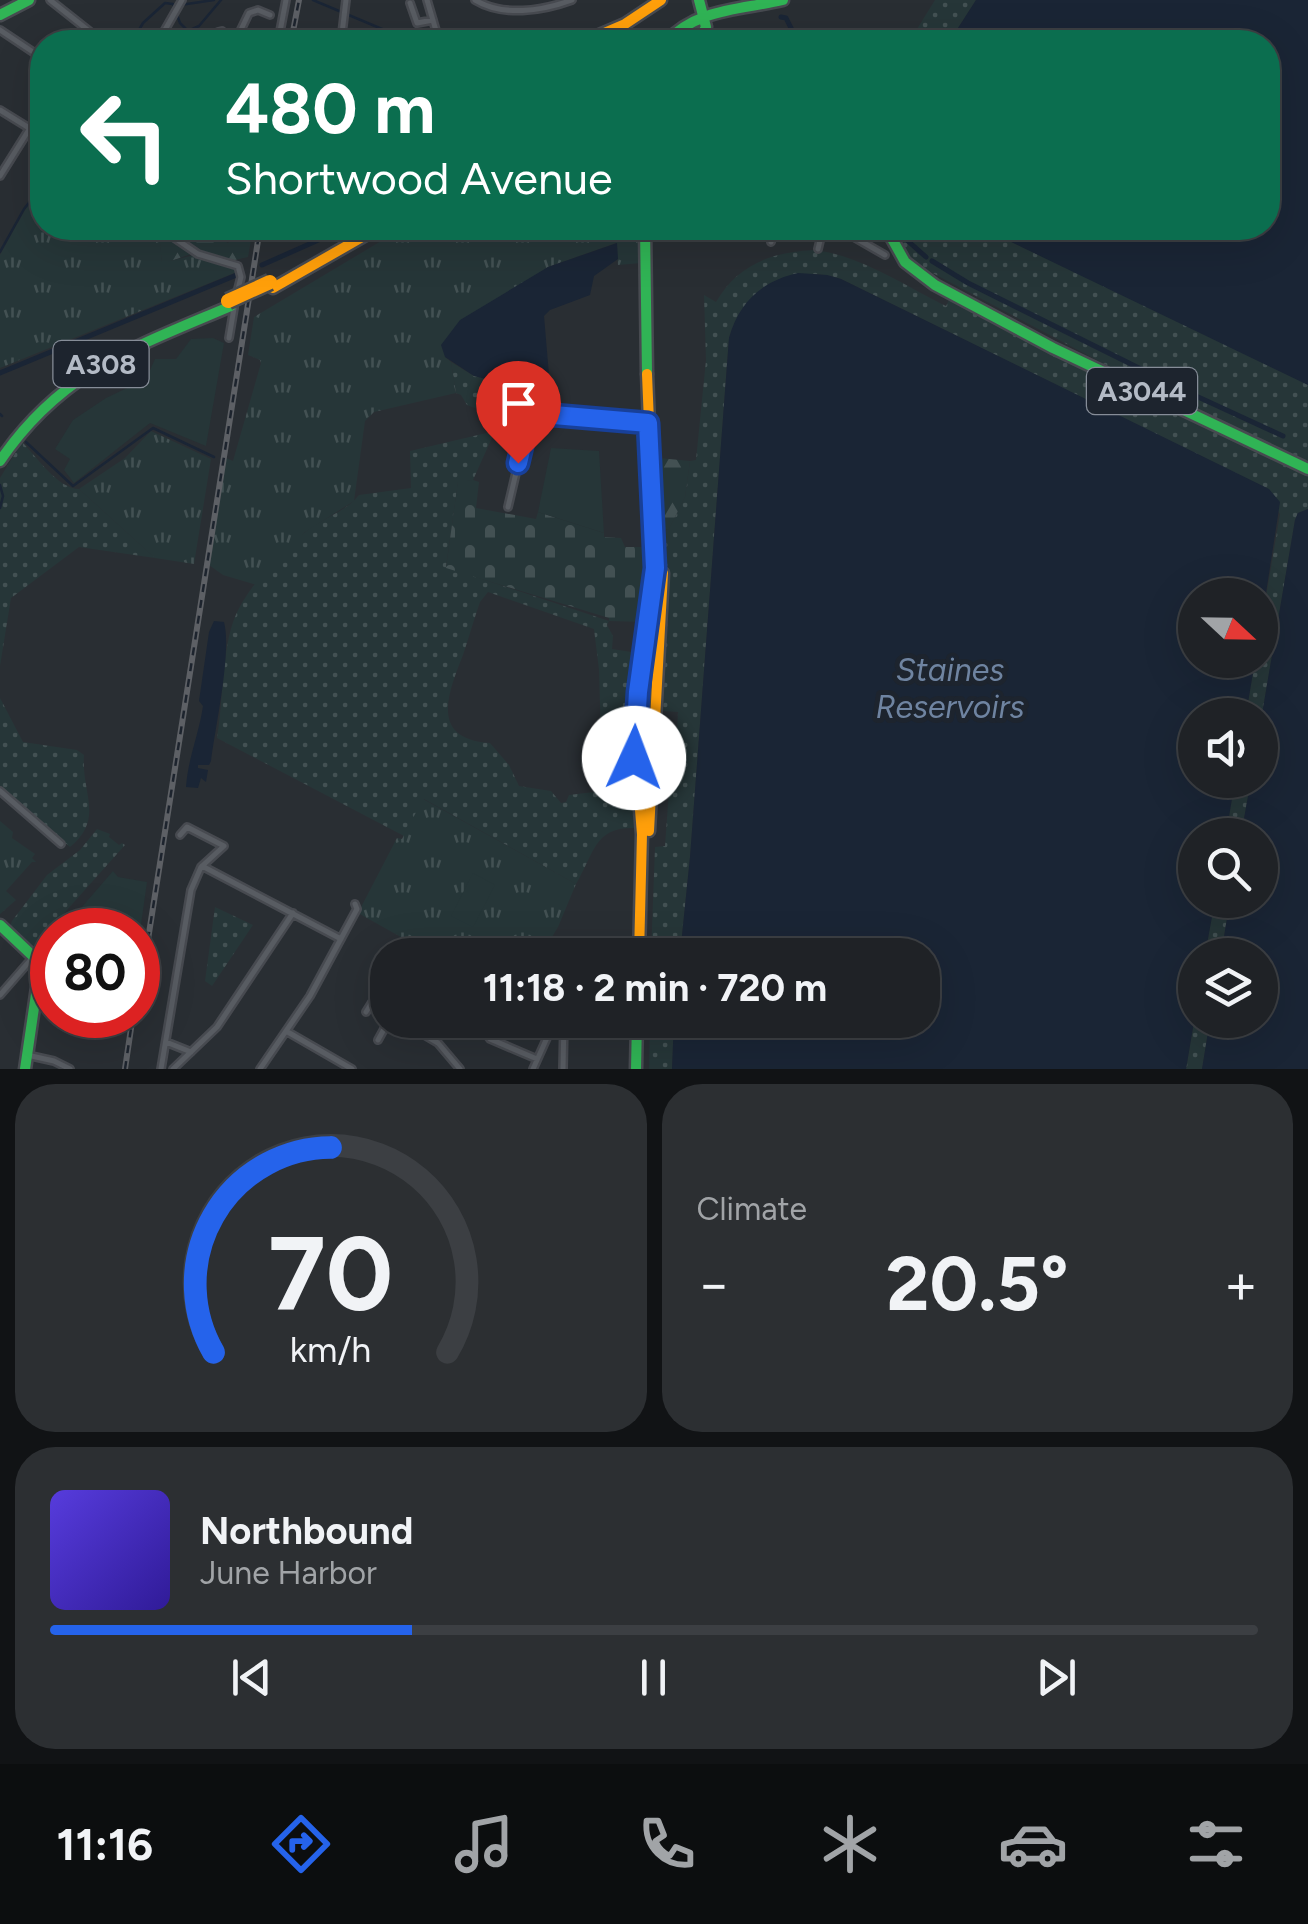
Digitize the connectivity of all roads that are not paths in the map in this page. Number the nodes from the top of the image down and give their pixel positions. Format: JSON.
{"nodes":[{"id":1,"x":29,"y":0,"type":"edge"},
{"id":2,"x":50,"y":0,"type":"edge"},
{"id":3,"x":182,"y":0,"type":"edge"},
{"id":4,"x":286,"y":0,"type":"edge"},
{"id":5,"x":346,"y":0,"type":"edge"},
{"id":6,"x":427,"y":0,"type":"edge"},
{"id":7,"x":476,"y":0,"type":"edge"},
{"id":8,"x":572,"y":0,"type":"edge"},
{"id":9,"x":783,"y":0,"type":"edge"},
{"id":10,"x":658,"y":1,"type":"edge"},
{"id":11,"x":410,"y":3,"type":"dead end"},
{"id":12,"x":725,"y":3,"type":"edge"},
{"id":13,"x":549,"y":4,"type":"edge"},
{"id":14,"x":0,"y":15,"type":"edge"},
{"id":15,"x":270,"y":15,"type":"dead end"},
{"id":16,"x":638,"y":16,"type":"junction"},
{"id":17,"x":432,"y":20,"type":"junction"},
{"id":18,"x":703,"y":24,"type":"edge"},
{"id":19,"x":0,"y":30,"type":"edge"},
{"id":20,"x":88,"y":30,"type":"edge"},
{"id":21,"x":165,"y":30,"type":"edge"},
{"id":22,"x":241,"y":30,"type":"edge"},
{"id":23,"x":280,"y":30,"type":"edge"},
{"id":24,"x":343,"y":30,"type":"edge"},
{"id":25,"x":436,"y":30,"type":"edge"},
{"id":26,"x":608,"y":30,"type":"edge"},
{"id":27,"x":635,"y":30,"type":"edge"},
{"id":28,"x":671,"y":30,"type":"edge"},
{"id":29,"x":30,"y":50,"type":"edge"},
{"id":30,"x":0,"y":110,"type":"edge"},
{"id":31,"x":30,"y":128,"type":"joint"},
{"id":32,"x":0,"y":176,"type":"edge"},
{"id":33,"x":178,"y":240,"type":"edge"},
{"id":34,"x":347,"y":240,"type":"edge"},
{"id":35,"x":356,"y":240,"type":"edge"},
{"id":36,"x":649,"y":240,"type":"edge"},
{"id":37,"x":649,"y":240,"type":"edge"},
{"id":38,"x":821,"y":240,"type":"edge"},
{"id":39,"x":859,"y":240,"type":"edge"},
{"id":40,"x":892,"y":240,"type":"edge"},
{"id":41,"x":818,"y":249,"type":"dead end"},
{"id":42,"x":885,"y":255,"type":"dead end"},
{"id":43,"x":272,"y":285,"type":"junction"},
{"id":44,"x":230,"y":304,"type":"junction"},
{"id":45,"x":229,"y":338,"type":"dead end"},
{"id":46,"x":499,"y":384,"type":"dead end"},
{"id":47,"x":530,"y":413,"type":"junction"},
{"id":48,"x":648,"y":423,"type":"junction"},
{"id":49,"x":0,"y":445,"type":"edge"},
{"id":50,"x":0,"y":461,"type":"edge"},
{"id":51,"x":1308,"y":469,"type":"edge"},
{"id":52,"x":508,"y":507,"type":"dead end"},
{"id":53,"x":638,"y":692,"type":"junction"},
{"id":54,"x":655,"y":697,"type":"junction"},
{"id":55,"x":634,"y":752,"type":"junction"},
{"id":56,"x":0,"y":791,"type":"edge"},
{"id":57,"x":180,"y":835,"type":"dead end"},
{"id":58,"x":61,"y":844,"type":"dead end"},
{"id":59,"x":202,"y":866,"type":"junction"},
{"id":60,"x":356,"y":904,"type":"dead end"},
{"id":61,"x":293,"y":914,"type":"junction"},
{"id":62,"x":0,"y":925,"type":"edge"},
{"id":63,"x":641,"y":938,"type":"edge"},
{"id":64,"x":642,"y":938,"type":"edge"},
{"id":65,"x":341,"y":939,"type":"junction"},
{"id":66,"x":30,"y":952,"type":"edge"},
{"id":67,"x":30,"y":961,"type":"edge"},
{"id":68,"x":0,"y":995,"type":"edge"},
{"id":69,"x":370,"y":1006,"type":"edge"},
{"id":70,"x":366,"y":1012,"type":"dead end"},
{"id":71,"x":286,"y":1031,"type":"junction"},
{"id":72,"x":430,"y":1038,"type":"edge"},
{"id":73,"x":489,"y":1038,"type":"edge"},
{"id":74,"x":546,"y":1038,"type":"edge"},
{"id":75,"x":564,"y":1038,"type":"edge"},
{"id":76,"x":640,"y":1038,"type":"edge"},
{"id":77,"x":166,"y":1042,"type":"junction"},
{"id":78,"x":194,"y":1052,"type":"junction"},
{"id":79,"x":537,"y":1059,"type":"junction"},
{"id":80,"x":26,"y":1062,"type":"edge"},
{"id":81,"x":70,"y":1069,"type":"edge"},
{"id":82,"x":161,"y":1069,"type":"edge"},
{"id":83,"x":173,"y":1069,"type":"edge"},
{"id":84,"x":260,"y":1069,"type":"edge"},
{"id":85,"x":352,"y":1069,"type":"edge"},
{"id":86,"x":460,"y":1069,"type":"edge"},
{"id":87,"x":533,"y":1069,"type":"edge"},
{"id":88,"x":564,"y":1069,"type":"edge"},
{"id":89,"x":639,"y":1069,"type":"edge"}],
"edges":[{"from":1,"to":14,"type":"main road"},
{"from":2,"to":20,"type":"street"},
{"from":3,"to":21,"type":"street"},
{"from":4,"to":23,"type":"street"},
{"from":5,"to":24,"type":"street"},
{"from":6,"to":17,"type":"street"},
{"from":7,"to":13,"type":"street"},
{"from":8,"to":13,"type":"street"},
{"from":9,"to":12,"type":"main road"},
{"from":10,"to":16,"type":"main road"},
{"from":11,"to":17,"type":"street"},
{"from":12,"to":18,"type":"main road"},
{"from":15,"to":22,"type":"street"},
{"from":16,"to":26,"type":"main road"},
{"from":16,"to":27,"type":"main road"},
{"from":17,"to":25,"type":"street"},
{"from":18,"to":28,"type":"main road"},
{"from":19,"to":29,"type":"street"},
{"from":30,"to":31,"type":"street"},
{"from":31,"to":32,"type":"street"},
{"from":33,"to":45,"type":"street"},
{"from":34,"to":43,"type":"main road","number":"A308"},
{"from":35,"to":43,"type":"main road","number":"A308"},
{"from":36,"to":48,"type":"main road"},
{"from":37,"to":54,"type":"main road"},
{"from":38,"to":41,"type":"street"},
{"from":39,"to":42,"type":"street"},
{"from":40,"to":51,"type":"main road","number":"A3044"},
{"from":43,"to":44,"type":"main road","number":"A308","bridge":true},
{"from":44,"to":49,"type":"main road","number":"A308"},
{"from":44,"to":50,"type":"main road","number":"A308"},
{"from":46,"to":47,"type":"street"},
{"from":47,"to":48,"type":"street"},
{"from":47,"to":52,"type":"street"},
{"from":48,"to":53,"type":"main road"},
{"from":53,"to":54,"type":"main road"},
{"from":53,"to":55,"type":"main road"},
{"from":54,"to":55,"type":"main road"},
{"from":54,"to":64,"type":"main road"},
{"from":55,"to":63,"type":"main road"},
{"from":56,"to":58,"type":"street"},
{"from":57,"to":59,"type":"street"},
{"from":59,"to":61,"type":"street"},
{"from":59,"to":77,"type":"street"},
{"from":60,"to":65,"type":"street"},
{"from":61,"to":65,"type":"street"},
{"from":61,"to":78,"type":"street"},
{"from":62,"to":66,"type":"main road"},
{"from":65,"to":71,"type":"street"},
{"from":67,"to":68,"type":"street"},
{"from":69,"to":70,"type":"street"},
{"from":71,"to":84,"type":"street"},
{"from":71,"to":85,"type":"street"},
{"from":72,"to":86,"type":"street"},
{"from":73,"to":79,"type":"street"},
{"from":74,"to":79,"type":"street"},
{"from":75,"to":88,"type":"street"},
{"from":76,"to":89,"type":"main road"},
{"from":77,"to":78,"type":"street"},
{"from":77,"to":82,"type":"street"},
{"from":78,"to":83,"type":"street"},
{"from":79,"to":87,"type":"street"},
{"from":80,"to":81,"type":"street"}]}
